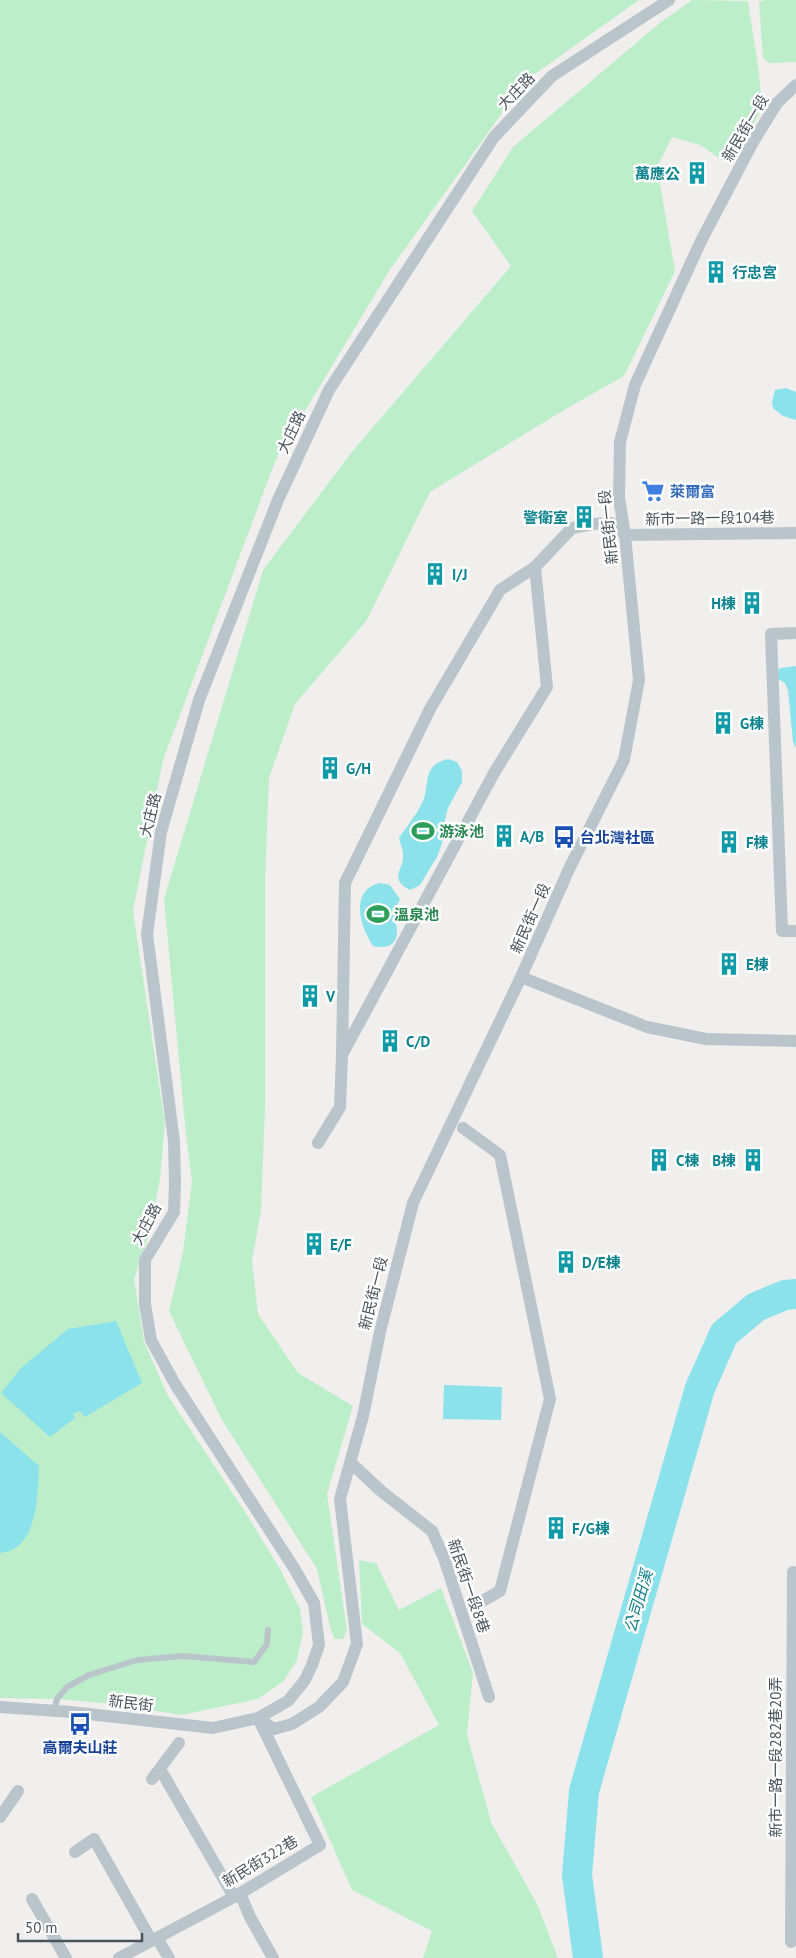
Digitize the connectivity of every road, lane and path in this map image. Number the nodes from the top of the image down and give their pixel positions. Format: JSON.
{"nodes":[{"id":1,"x":669,"y":0,"type":"edge"},
{"id":2,"x":796,"y":85,"type":"edge"},
{"id":3,"x":796,"y":533,"type":"edge"},
{"id":4,"x":625,"y":536,"type":"junction"},
{"id":5,"x":535,"y":567,"type":"junction"},
{"id":6,"x":796,"y":633,"type":"edge"},
{"id":7,"x":796,"y":931,"type":"edge"},
{"id":8,"x":521,"y":977,"type":"junction"},
{"id":9,"x":796,"y":1041,"type":"edge"},
{"id":10,"x":342,"y":1055,"type":"junction"},
{"id":11,"x":463,"y":1128,"type":"dead end"},
{"id":12,"x":318,"y":1143,"type":"dead end"},
{"id":13,"x":350,"y":1462,"type":"junction"},
{"id":14,"x":793,"y":1572,"type":"dead end"},
{"id":15,"x":479,"y":1603,"type":"dead end"},
{"id":16,"x":268,"y":1630,"type":"dead end"},
{"id":17,"x":489,"y":1697,"type":"dead end"},
{"id":18,"x":0,"y":1708,"type":"edge"},
{"id":19,"x":54,"y":1710,"type":"junction"},
{"id":20,"x":258,"y":1718,"type":"junction"},
{"id":21,"x":179,"y":1743,"type":"dead end"},
{"id":22,"x":794,"y":1760,"type":"edge"},
{"id":23,"x":18,"y":1791,"type":"dead end"},
{"id":24,"x":0,"y":1817,"type":"edge"},
{"id":25,"x":75,"y":1852,"type":"dead end"},
{"id":26,"x":237,"y":1895,"type":"junction"},
{"id":27,"x":32,"y":1899,"type":"dead end"},
{"id":28,"x":154,"y":1939,"type":"junction"},
{"id":29,"x":791,"y":1942,"type":"dead end"},
{"id":30,"x":66,"y":1958,"type":"edge"},
{"id":31,"x":119,"y":1958,"type":"edge"},
{"id":32,"x":169,"y":1958,"type":"edge"},
{"id":33,"x":273,"y":1958,"type":"edge"}],
"edges":[{"from":1,"to":20,"type":"street","name":"大庄路"},
{"from":2,"to":4,"type":"street","name":"新民街一段"},
{"from":3,"to":4,"type":"street","name":"新市一路一段104巷"},
{"from":4,"to":5,"type":"street"},
{"from":4,"to":8,"type":"street","name":"新民街一段"},
{"from":5,"to":10,"type":"street"},
{"from":5,"to":10,"type":"street"},
{"from":6,"to":7,"type":"street"},
{"from":8,"to":9,"type":"street"},
{"from":8,"to":13,"type":"street","name":"新民街一段"},
{"from":10,"to":12,"type":"street"},
{"from":11,"to":15,"type":"street"},
{"from":13,"to":17,"type":"street","name":"新民街一段8巷"},
{"from":13,"to":20,"type":"street","name":"新民街一段"},
{"from":14,"to":22,"type":"street","name":"新市一路一段282巷20弄"},
{"from":16,"to":19,"type":"lane"},
{"from":18,"to":19,"type":"street","name":"新民街"},
{"from":19,"to":20,"type":"street","name":"新民街"},
{"from":20,"to":26,"type":"street","name":"新民街322巷"},
{"from":21,"to":26,"type":"street"},
{"from":22,"to":29,"type":"street","name":"新市一路一段282巷20弄"},
{"from":23,"to":24,"type":"street"},
{"from":25,"to":28,"type":"street"},
{"from":26,"to":28,"type":"street","name":"新民街322巷"},
{"from":26,"to":33,"type":"street"},
{"from":27,"to":30,"type":"street"},
{"from":28,"to":31,"type":"street","name":"新民街322巷"},
{"from":28,"to":32,"type":"street"}]}
